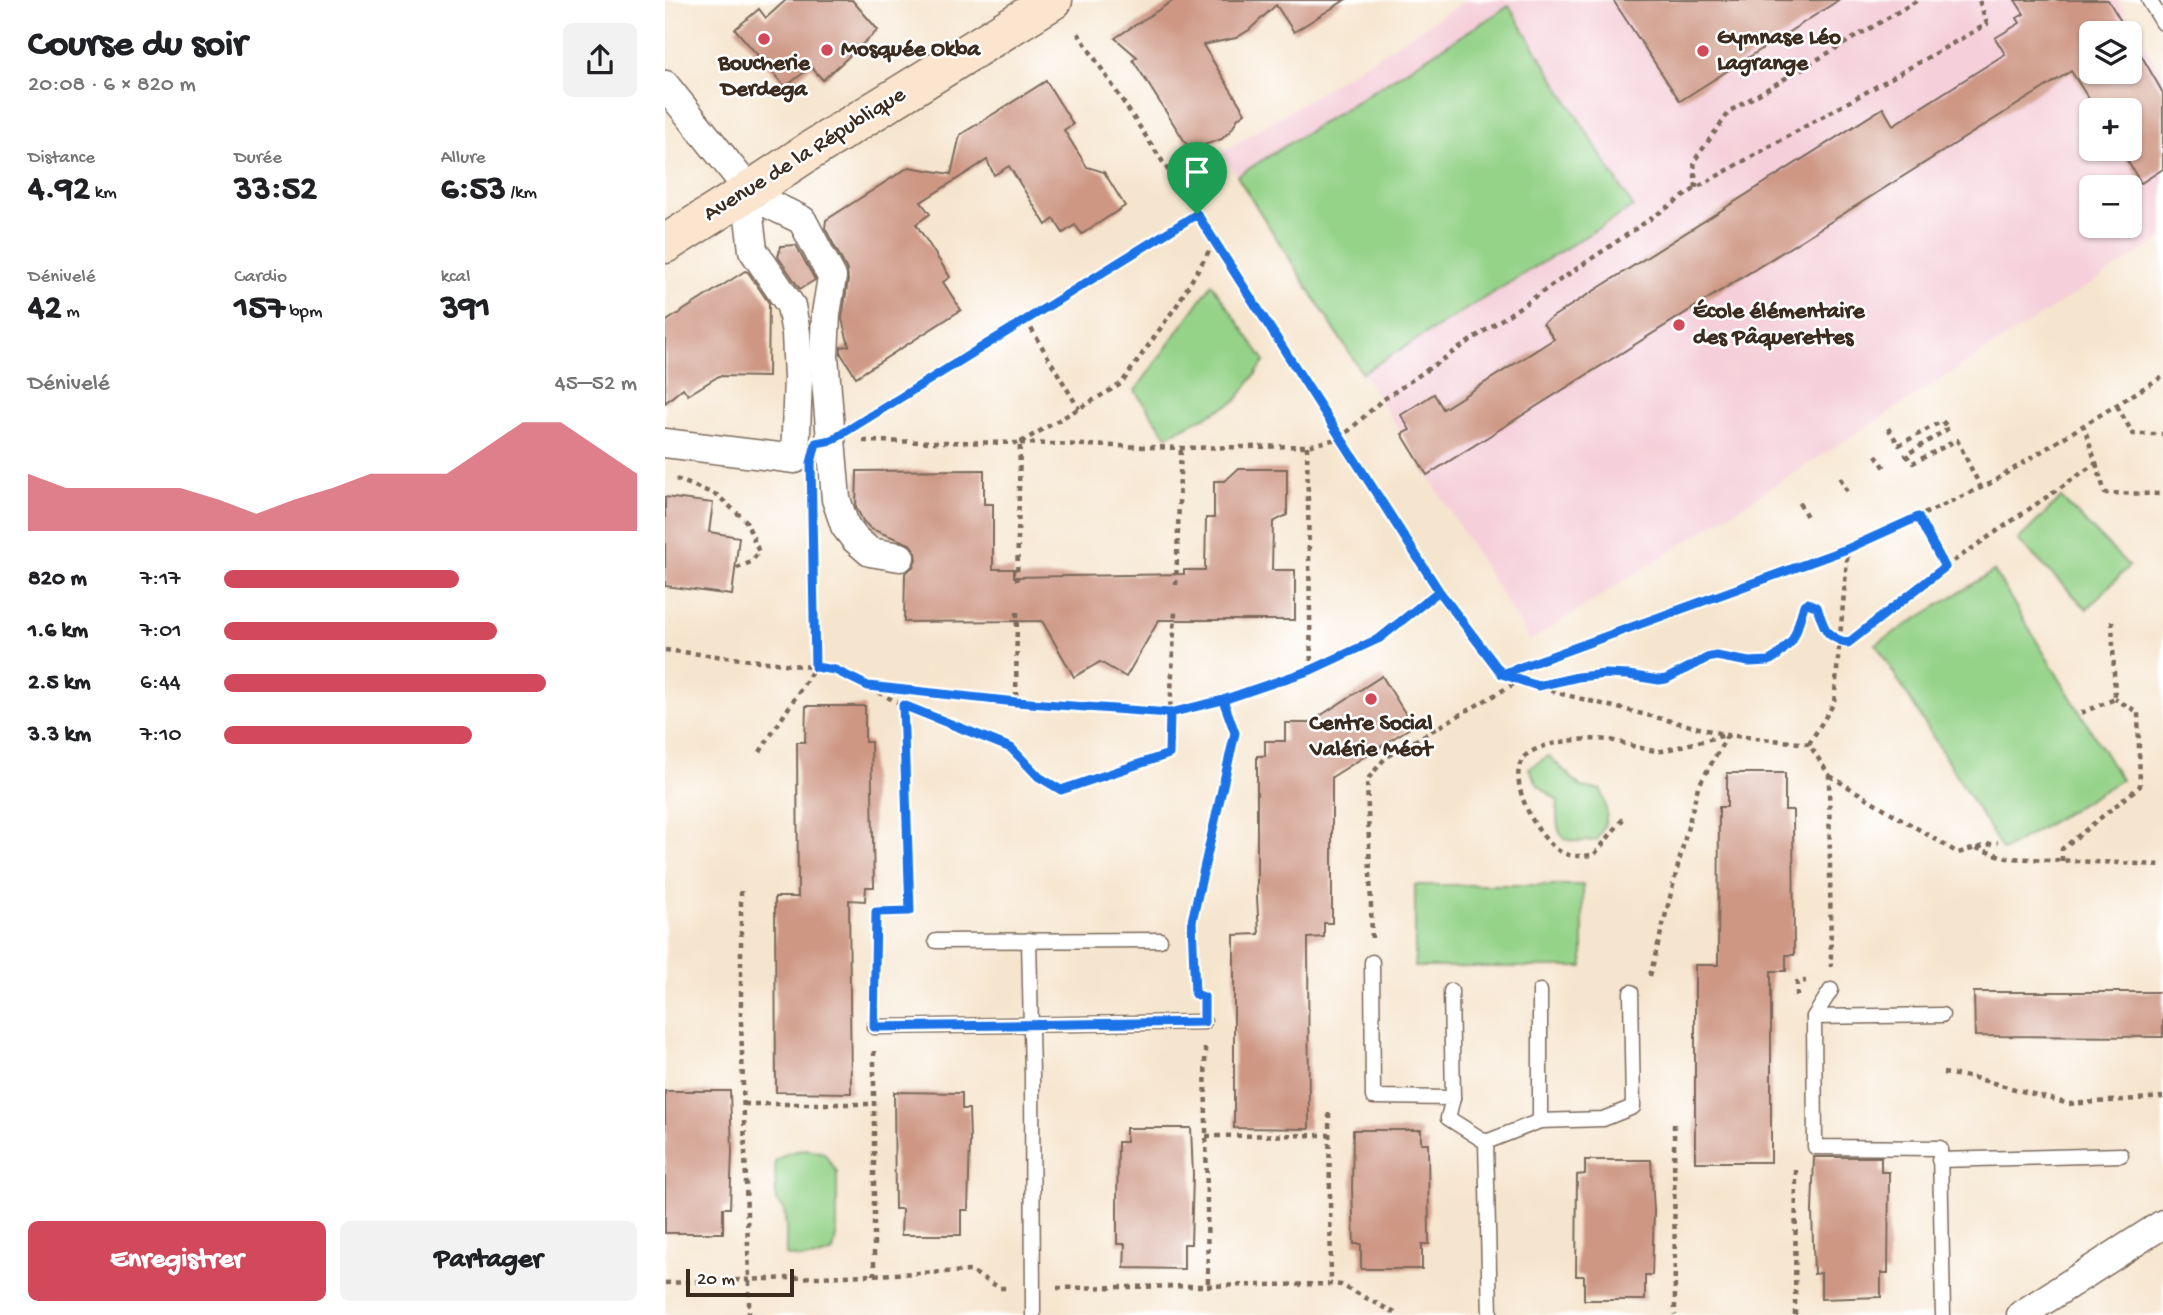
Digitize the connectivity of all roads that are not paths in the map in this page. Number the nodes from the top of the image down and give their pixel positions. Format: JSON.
{"nodes":[{"id":1,"x":1053,"y":0,"type":"edge"},
{"id":2,"x":2149,"y":0,"type":"edge"},
{"id":3,"x":2163,"y":23,"type":"edge"},
{"id":4,"x":665,"y":85,"type":"edge"},
{"id":5,"x":748,"y":192,"type":"junction"},
{"id":6,"x":665,"y":244,"type":"edge"},
{"id":7,"x":665,"y":443,"type":"edge"},
{"id":8,"x":900,"y":556,"type":"dead end"},
{"id":9,"x":1029,"y":940,"type":"junction"},
{"id":10,"x":1160,"y":940,"type":"dead end"},
{"id":11,"x":936,"y":941,"type":"dead end"},
{"id":12,"x":1372,"y":962,"type":"road end"},
{"id":13,"x":1831,"y":989,"type":"road end"},
{"id":14,"x":1451,"y":991,"type":"dead end"},
{"id":15,"x":1539,"y":991,"type":"dead end"},
{"id":16,"x":1631,"y":992,"type":"dead end"},
{"id":17,"x":1942,"y":1015,"type":"dead end"},
{"id":18,"x":1814,"y":1017,"type":"junction"},
{"id":19,"x":1204,"y":1022,"type":"road end"},
{"id":20,"x":1031,"y":1024,"type":"junction"},
{"id":21,"x":874,"y":1027,"type":"road end"},
{"id":22,"x":1453,"y":1098,"type":"junction"},
{"id":23,"x":1540,"y":1121,"type":"junction"},
{"id":24,"x":1486,"y":1142,"type":"junction"},
{"id":25,"x":2122,"y":1155,"type":"dead end"},
{"id":26,"x":1940,"y":1160,"type":"junction"},
{"id":27,"x":2163,"y":1224,"type":"edge"},
{"id":28,"x":1033,"y":1315,"type":"edge"},
{"id":29,"x":1490,"y":1315,"type":"edge"},
{"id":30,"x":1943,"y":1315,"type":"edge"},
{"id":31,"x":2021,"y":1315,"type":"edge"}],
"edges":[{"from":1,"to":5,"type":"main road","name":"Avenue de la République"},
{"from":2,"to":3,"type":"lane"},
{"from":4,"to":5,"type":"street"},
{"from":5,"to":6,"type":"main road","name":"Avenue de la République"},
{"from":5,"to":7,"type":"street"},
{"from":5,"to":8,"type":"street"},
{"from":9,"to":10,"type":"lane"},
{"from":9,"to":11,"type":"lane"},
{"from":9,"to":20,"type":"lane"},
{"from":12,"to":22,"type":"lane"},
{"from":13,"to":18,"type":"lane"},
{"from":14,"to":22,"type":"lane"},
{"from":15,"to":23,"type":"lane"},
{"from":16,"to":23,"type":"lane"},
{"from":17,"to":18,"type":"lane"},
{"from":18,"to":26,"type":"lane"},
{"from":19,"to":20,"type":"lane"},
{"from":20,"to":21,"type":"lane"},
{"from":20,"to":28,"type":"lane"},
{"from":22,"to":24,"type":"lane"},
{"from":23,"to":24,"type":"lane"},
{"from":24,"to":29,"type":"lane"},
{"from":25,"to":26,"type":"lane"},
{"from":26,"to":30,"type":"lane"},
{"from":27,"to":31,"type":"street"}]}
